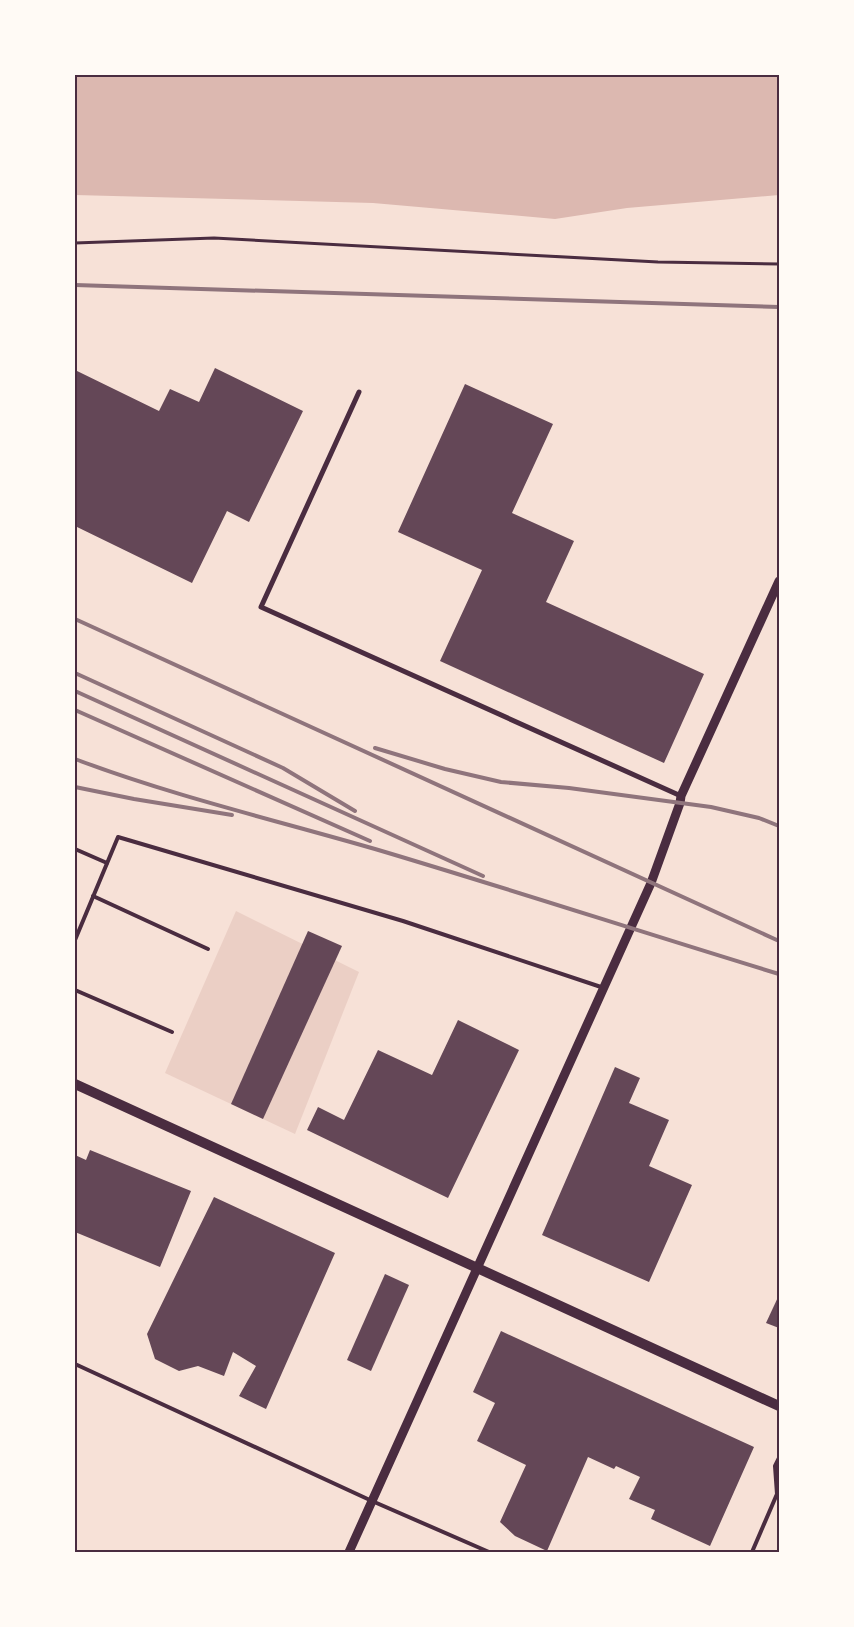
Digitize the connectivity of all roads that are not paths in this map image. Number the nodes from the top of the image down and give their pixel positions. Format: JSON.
{"nodes":[{"id":1,"x":360,"y":392,"type":"dead end"},
{"id":2,"x":779,"y":581,"type":"edge"},
{"id":3,"x":681,"y":796,"type":"junction"},
{"id":4,"x":75,"y":849,"type":"edge"},
{"id":5,"x":107,"y":863,"type":"junction"},
{"id":6,"x":93,"y":896,"type":"junction"},
{"id":7,"x":75,"y":940,"type":"edge"},
{"id":8,"x":208,"y":949,"type":"dead end"},
{"id":9,"x":604,"y":988,"type":"junction"},
{"id":10,"x":75,"y":990,"type":"edge"},
{"id":11,"x":172,"y":1032,"type":"dead end"},
{"id":12,"x":75,"y":1084,"type":"edge"},
{"id":13,"x":477,"y":1268,"type":"junction"},
{"id":14,"x":75,"y":1364,"type":"edge"},
{"id":15,"x":779,"y":1406,"type":"edge"},
{"id":16,"x":779,"y":1458,"type":"edge"},
{"id":17,"x":372,"y":1501,"type":"junction"},
{"id":18,"x":350,"y":1552,"type":"edge"},
{"id":19,"x":489,"y":1552,"type":"edge"},
{"id":20,"x":752,"y":1552,"type":"edge"}],
"edges":[{"from":1,"to":3,"type":"street"},
{"from":2,"to":3,"type":"street"},
{"from":3,"to":9,"type":"street"},
{"from":4,"to":5,"type":"lane"},
{"from":5,"to":6,"type":"lane"},
{"from":5,"to":9,"type":"lane"},
{"from":6,"to":7,"type":"lane"},
{"from":6,"to":8,"type":"lane"},
{"from":9,"to":13,"type":"street"},
{"from":10,"to":11,"type":"lane"},
{"from":12,"to":13,"type":"main road"},
{"from":13,"to":15,"type":"main road"},
{"from":13,"to":17,"type":"street"},
{"from":14,"to":17,"type":"lane"},
{"from":16,"to":20,"type":"lane"},
{"from":17,"to":18,"type":"street"},
{"from":17,"to":19,"type":"lane"}]}
